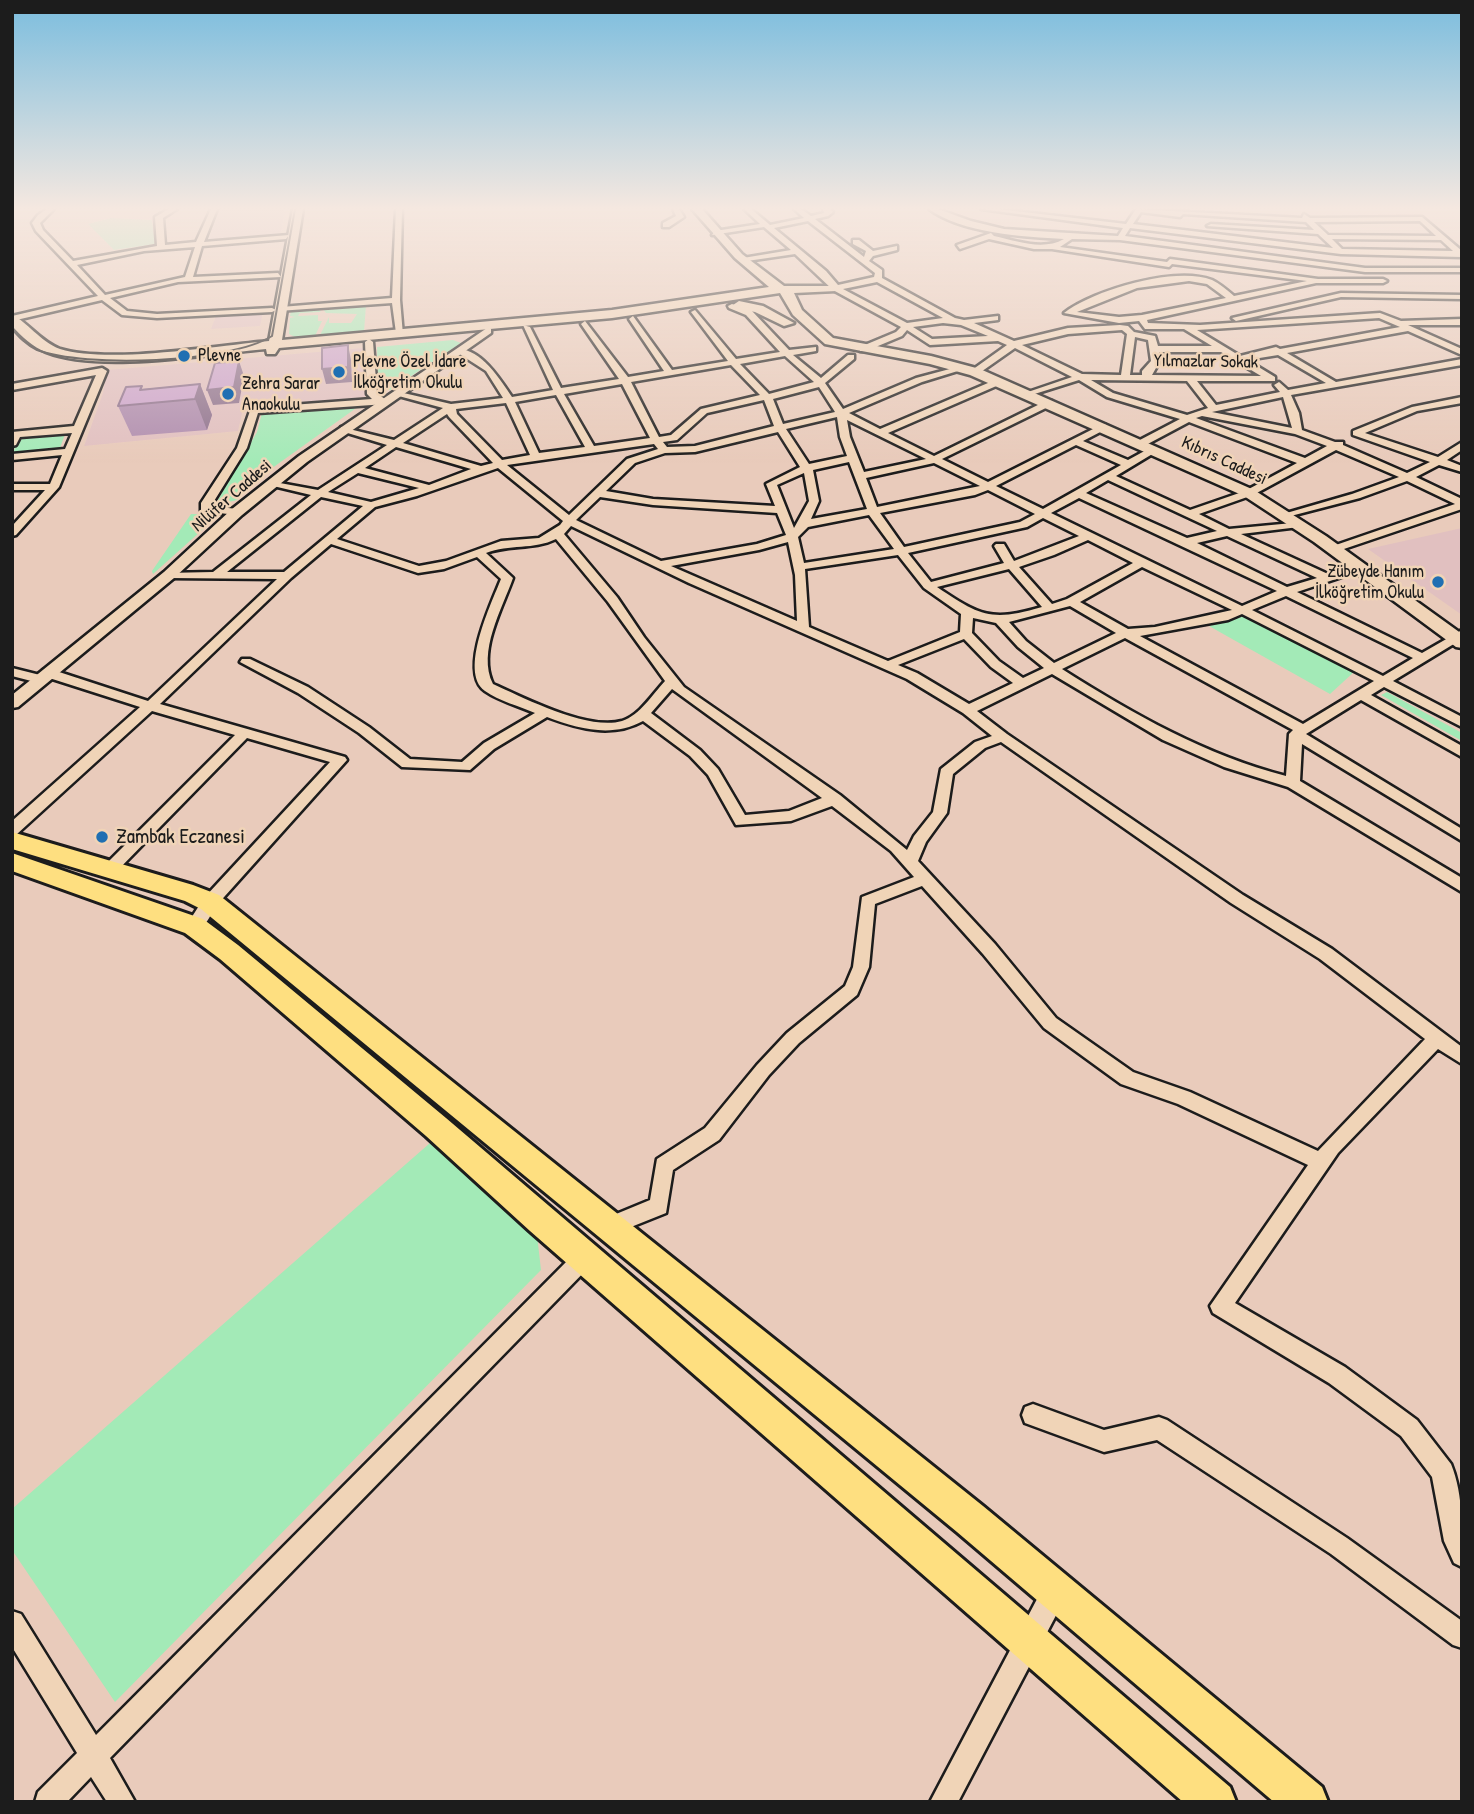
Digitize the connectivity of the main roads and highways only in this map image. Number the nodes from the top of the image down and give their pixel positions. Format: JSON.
{"nodes":[{"id":1,"x":783,"y":293,"type":"edge"},
{"id":2,"x":277,"y":294,"type":"edge"},
{"id":3,"x":280,"y":294,"type":"edge"},
{"id":4,"x":738,"y":294,"type":"edge"},
{"id":5,"x":762,"y":294,"type":"edge"},
{"id":6,"x":780,"y":294,"type":"edge"},
{"id":7,"x":828,"y":294,"type":"edge"},
{"id":8,"x":764,"y":297,"type":"junction"},
{"id":9,"x":819,"y":300,"type":"dead end"},
{"id":10,"x":730,"y":304,"type":"junction"},
{"id":11,"x":277,"y":309,"type":"junction"},
{"id":12,"x":12,"y":319,"type":"edge"},
{"id":13,"x":788,"y":323,"type":"junction"},
{"id":14,"x":12,"y":338,"type":"edge"},
{"id":15,"x":272,"y":348,"type":"junction"},
{"id":16,"x":950,"y":366,"type":"junction"},
{"id":17,"x":1459,"y":638,"type":"edge"},
{"id":18,"x":12,"y":840,"type":"edge"},
{"id":19,"x":12,"y":862,"type":"edge"},
{"id":20,"x":202,"y":914,"type":"junction"},
{"id":21,"x":1215,"y":1802,"type":"edge"},
{"id":22,"x":1307,"y":1802,"type":"edge"}],
"edges":[{"from":1,"to":16,"type":"main road","name":"Kıbrıs Caddesi"},
{"from":2,"to":11,"type":"main road"},
{"from":3,"to":11,"type":"main road"},
{"from":4,"to":10,"type":"main road"},
{"from":5,"to":8,"type":"main road","name":"Kıbrıs Caddesi"},
{"from":6,"to":8,"type":"main road"},
{"from":7,"to":9,"type":"main road"},
{"from":8,"to":10,"type":"main road"},
{"from":8,"to":10,"type":"main road"},
{"from":8,"to":13,"type":"main road","name":"Kıbrıs Caddesi"},
{"from":10,"to":13,"type":"main road"},
{"from":10,"to":15,"type":"main road"},
{"from":10,"to":15,"type":"main road"},
{"from":11,"to":15,"type":"main road"},
{"from":12,"to":15,"type":"main road"},
{"from":13,"to":16,"type":"main road","name":"Kıbrıs Caddesi"},
{"from":14,"to":15,"type":"main road"},
{"from":16,"to":17,"type":"main road","name":"Kıbrıs Caddesi"},
{"from":18,"to":20,"type":"main road"},
{"from":19,"to":20,"type":"main road"},
{"from":20,"to":21,"type":"main road"},
{"from":20,"to":22,"type":"main road"}]}
